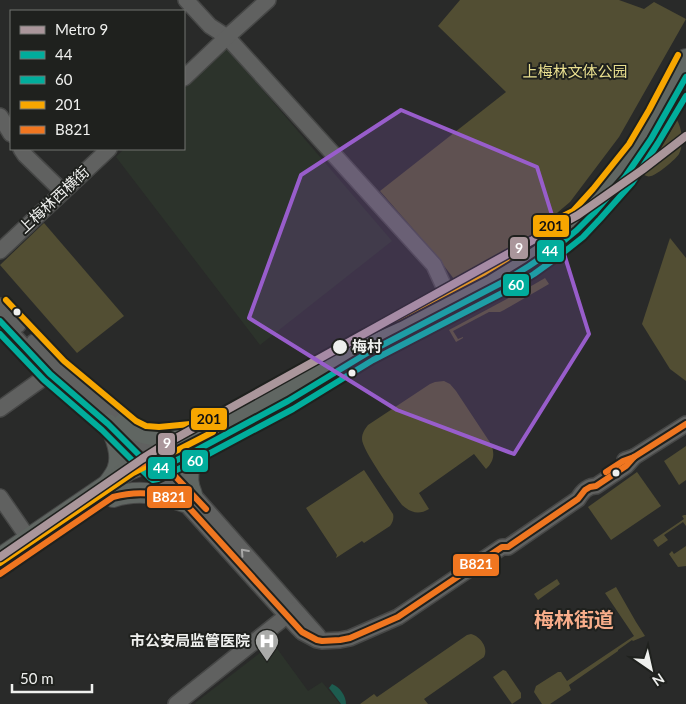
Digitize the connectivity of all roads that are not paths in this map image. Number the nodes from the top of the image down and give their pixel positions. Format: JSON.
{"nodes":[{"id":1,"x":186,"y":0,"type":"edge"},
{"id":2,"x":268,"y":0,"type":"edge"},
{"id":3,"x":227,"y":37,"type":"junction"},
{"id":4,"x":686,"y":59,"type":"edge"},
{"id":5,"x":185,"y":77,"type":"edge"},
{"id":6,"x":686,"y":77,"type":"edge"},
{"id":7,"x":0,"y":116,"type":"edge"},
{"id":8,"x":10,"y":132,"type":"edge"},
{"id":9,"x":22,"y":150,"type":"edge"},
{"id":10,"x":108,"y":150,"type":"edge"},
{"id":11,"x":63,"y":192,"type":"junction"},
{"id":12,"x":0,"y":252,"type":"edge"},
{"id":13,"x":450,"y":300,"type":"junction"},
{"id":14,"x":0,"y":306,"type":"edge"},
{"id":15,"x":0,"y":321,"type":"edge"},
{"id":16,"x":54,"y":371,"type":"junction"},
{"id":17,"x":0,"y":408,"type":"edge"},
{"id":18,"x":116,"y":423,"type":"junction"},
{"id":19,"x":686,"y":424,"type":"edge"},
{"id":20,"x":206,"y":438,"type":"junction"},
{"id":21,"x":156,"y":464,"type":"junction"},
{"id":22,"x":110,"y":491,"type":"junction"},
{"id":23,"x":0,"y":497,"type":"edge"},
{"id":24,"x":188,"y":498,"type":"junction"},
{"id":25,"x":29,"y":539,"type":"junction"},
{"id":26,"x":0,"y":558,"type":"edge"},
{"id":27,"x":0,"y":574,"type":"edge"},
{"id":28,"x":291,"y":612,"type":"junction"},
{"id":29,"x":176,"y":704,"type":"edge"}],
"edges":[{"from":1,"to":3,"type":"street"},
{"from":2,"to":3,"type":"street"},
{"from":3,"to":5,"type":"street"},
{"from":3,"to":13,"type":"street"},
{"from":4,"to":13,"type":"main road"},
{"from":6,"to":20,"type":"main road"},
{"from":7,"to":8,"type":"street"},
{"from":9,"to":11,"type":"street"},
{"from":10,"to":11,"type":"street","name":"上梅林西横街"},
{"from":11,"to":12,"type":"street","name":"上梅林西横街"},
{"from":13,"to":20,"type":"main road"},
{"from":14,"to":16,"type":"street"},
{"from":15,"to":16,"type":"street"},
{"from":16,"to":17,"type":"street"},
{"from":16,"to":18,"type":"street"},
{"from":18,"to":20,"type":"main road"},
{"from":18,"to":21,"type":"street"},
{"from":18,"to":22,"type":"main road"},
{"from":19,"to":28,"type":"street"},
{"from":20,"to":21,"type":"main road"},
{"from":20,"to":24,"type":"main road"},
{"from":21,"to":22,"type":"main road"},
{"from":21,"to":24,"type":"street"},
{"from":22,"to":24,"type":"main road"},
{"from":22,"to":25,"type":"main road"},
{"from":22,"to":27,"type":"main road"},
{"from":23,"to":25,"type":"street"},
{"from":24,"to":28,"type":"street"},
{"from":25,"to":26,"type":"main road"},
{"from":28,"to":29,"type":"street"}]}
